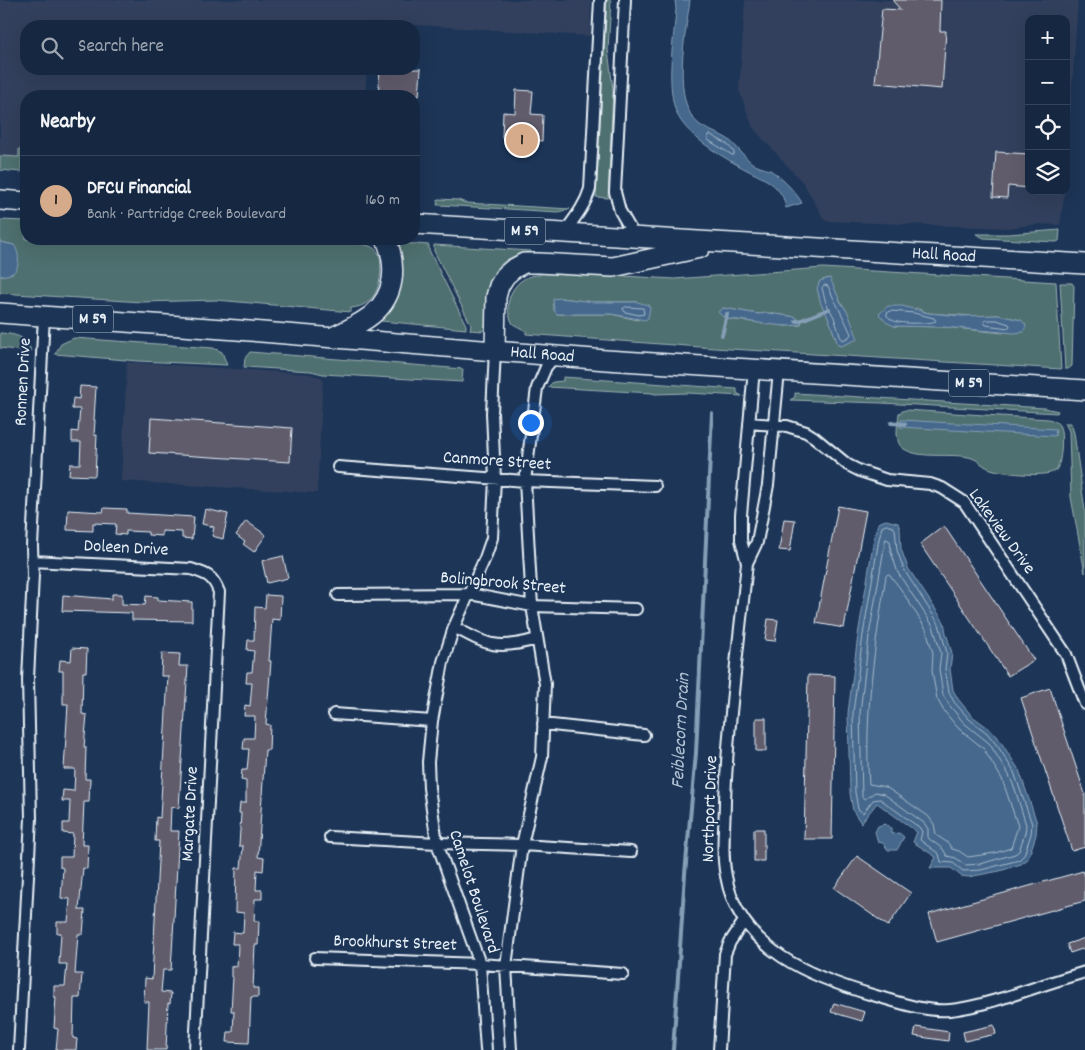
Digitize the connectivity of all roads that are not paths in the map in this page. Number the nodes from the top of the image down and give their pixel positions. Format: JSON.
{"nodes":[{"id":1,"x":600,"y":0,"type":"edge"},
{"id":2,"x":625,"y":0,"type":"edge"},
{"id":3,"x":0,"y":200,"type":"edge"},
{"id":4,"x":20,"y":202,"type":"edge"},
{"id":5,"x":420,"y":224,"type":"edge"},
{"id":6,"x":564,"y":233,"type":"junction"},
{"id":7,"x":635,"y":237,"type":"junction"},
{"id":8,"x":720,"y":243,"type":"junction"},
{"id":9,"x":388,"y":245,"type":"edge"},
{"id":10,"x":1085,"y":264,"type":"edge"},
{"id":11,"x":0,"y":313,"type":"edge"},
{"id":12,"x":44,"y":316,"type":"junction"},
{"id":13,"x":332,"y":338,"type":"junction"},
{"id":14,"x":495,"y":350,"type":"junction"},
{"id":15,"x":555,"y":356,"type":"junction"},
{"id":16,"x":754,"y":370,"type":"junction"},
{"id":17,"x":779,"y":371,"type":"junction"},
{"id":18,"x":1085,"y":390,"type":"edge"},
{"id":19,"x":749,"y":423,"type":"junction"},
{"id":20,"x":775,"y":425,"type":"junction"},
{"id":21,"x":338,"y":467,"type":"dead end"},
{"id":22,"x":495,"y":479,"type":"junction"},
{"id":23,"x":525,"y":481,"type":"junction"},
{"id":24,"x":655,"y":486,"type":"dead end"},
{"id":25,"x":32,"y":561,"type":"junction"},
{"id":26,"x":748,"y":563,"type":"junction"},
{"id":27,"x":214,"y":580,"type":"joint"},
{"id":28,"x":470,"y":594,"type":"junction"},
{"id":29,"x":338,"y":595,"type":"dead end"},
{"id":30,"x":532,"y":606,"type":"junction"},
{"id":31,"x":636,"y":610,"type":"dead end"},
{"id":32,"x":454,"y":627,"type":"junction"},
{"id":33,"x":537,"y":639,"type":"junction"},
{"id":34,"x":1085,"y":704,"type":"edge"},
{"id":35,"x":334,"y":714,"type":"dead end"},
{"id":36,"x":432,"y":721,"type":"junction"},
{"id":37,"x":543,"y":724,"type":"junction"},
{"id":38,"x":644,"y":735,"type":"dead end"},
{"id":39,"x":330,"y":837,"type":"dead end"},
{"id":40,"x":437,"y":843,"type":"junction"},
{"id":41,"x":522,"y":844,"type":"junction"},
{"id":42,"x":631,"y":852,"type":"dead end"},
{"id":43,"x":744,"y":921,"type":"junction"},
{"id":44,"x":315,"y":958,"type":"dead end"},
{"id":45,"x":480,"y":964,"type":"junction"},
{"id":46,"x":506,"y":966,"type":"junction"},
{"id":47,"x":1085,"y":972,"type":"edge"},
{"id":48,"x":623,"y":974,"type":"dead end"},
{"id":49,"x":19,"y":1050,"type":"edge"},
{"id":50,"x":195,"y":1050,"type":"edge"},
{"id":51,"x":486,"y":1050,"type":"edge"},
{"id":52,"x":511,"y":1050,"type":"edge"},
{"id":53,"x":719,"y":1050,"type":"edge"}],
"edges":[{"from":1,"to":6,"type":"street"},
{"from":2,"to":7,"type":"street"},
{"from":3,"to":4,"type":"highway"},
{"from":5,"to":6,"type":"highway","name":"Hall Road","number":"M 59"},
{"from":6,"to":7,"type":"highway","name":"Hall Road","number":"M 59"},
{"from":7,"to":8,"type":"highway","name":"Hall Road","number":"M 59"},
{"from":8,"to":10,"type":"highway","name":"Hall Road","number":"M 59"},
{"from":8,"to":14,"type":"highway"},
{"from":9,"to":13,"type":"highway"},
{"from":11,"to":12,"type":"highway","name":"Hall Road","number":"M 59"},
{"from":12,"to":13,"type":"highway","name":"Hall Road","number":"M 59"},
{"from":12,"to":25,"type":"street","name":"Ronnen Drive"},
{"from":13,"to":14,"type":"highway","name":"Hall Road","number":"M 59"},
{"from":14,"to":15,"type":"highway","name":"Hall Road","number":"M 59"},
{"from":14,"to":22,"type":"street","name":"Camelot Boulevard"},
{"from":15,"to":16,"type":"highway","name":"Hall Road","number":"M 59"},
{"from":15,"to":23,"type":"street","name":"Camelot Boulevard"},
{"from":16,"to":17,"type":"highway","name":"Hall Road","number":"M 59"},
{"from":16,"to":19,"type":"street","name":"Northport Drive"},
{"from":17,"to":18,"type":"highway","name":"Hall Road","number":"M 59"},
{"from":17,"to":20,"type":"street","name":"Northport Drive"},
{"from":19,"to":20,"type":"street","name":"Lakeview Drive"},
{"from":19,"to":26,"type":"street","name":"Northport Drive"},
{"from":20,"to":26,"type":"street","name":"Northport Drive"},
{"from":20,"to":34,"type":"street","name":"Lakeview Drive"},
{"from":21,"to":22,"type":"street","name":"Canmore Street"},
{"from":22,"to":23,"type":"street","name":"Canmore Street"},
{"from":22,"to":28,"type":"street","name":"Camelot Boulevard"},
{"from":23,"to":24,"type":"street","name":"Canmore Street"},
{"from":23,"to":30,"type":"street","name":"Camelot Boulevard"},
{"from":25,"to":27,"type":"street","name":"Doleen Drive"},
{"from":25,"to":49,"type":"street","name":"Ronnen Drive"},
{"from":26,"to":43,"type":"street","name":"Northport Drive"},
{"from":27,"to":50,"type":"street","name":"Margate Drive"},
{"from":28,"to":29,"type":"street","name":"Bolingbrook Street"},
{"from":28,"to":30,"type":"street","name":"Bolingbrook Street"},
{"from":28,"to":32,"type":"street","name":"Camelot Boulevard"},
{"from":30,"to":31,"type":"street","name":"Bolingbrook Street"},
{"from":30,"to":33,"type":"street","name":"Camelot Boulevard"},
{"from":32,"to":33,"type":"street"},
{"from":32,"to":36,"type":"street","name":"Camelot Boulevard"},
{"from":33,"to":37,"type":"street","name":"Camelot Boulevard"},
{"from":35,"to":36,"type":"street"},
{"from":36,"to":40,"type":"street","name":"Camelot Boulevard"},
{"from":37,"to":38,"type":"street"},
{"from":37,"to":41,"type":"street","name":"Camelot Boulevard"},
{"from":39,"to":40,"type":"street"},
{"from":40,"to":41,"type":"street"},
{"from":40,"to":45,"type":"street","name":"Camelot Boulevard"},
{"from":41,"to":42,"type":"street"},
{"from":41,"to":46,"type":"street","name":"Camelot Boulevard"},
{"from":43,"to":47,"type":"street","name":"Northport Drive"},
{"from":43,"to":53,"type":"street"},
{"from":44,"to":45,"type":"street","name":"Brookhurst Street"},
{"from":45,"to":46,"type":"street","name":"Brookhurst Street"},
{"from":45,"to":51,"type":"street","name":"Camelot Boulevard"},
{"from":46,"to":48,"type":"street","name":"Brookhurst Street"},
{"from":46,"to":52,"type":"street","name":"Camelot Boulevard"}]}
